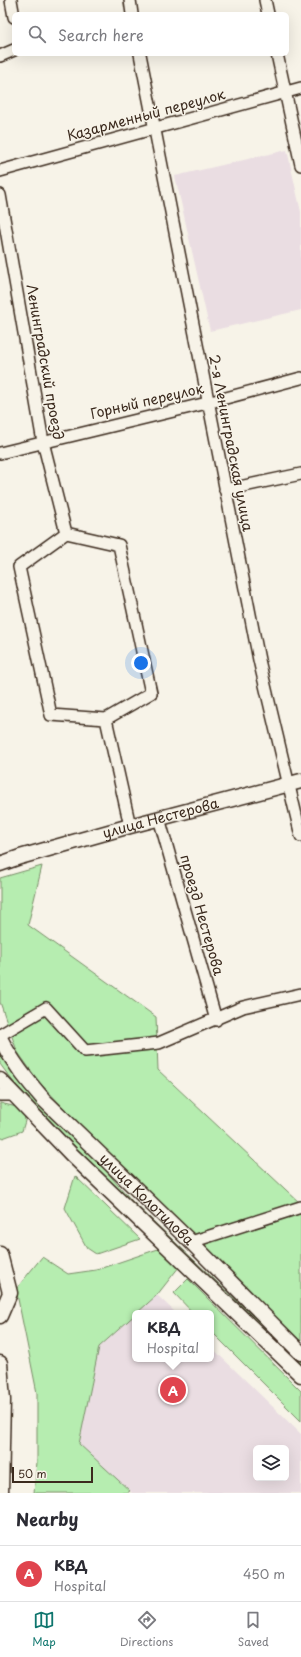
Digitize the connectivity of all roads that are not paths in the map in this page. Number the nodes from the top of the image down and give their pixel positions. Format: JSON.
{"nodes":[{"id":1,"x":10,"y":0,"type":"edge"},
{"id":2,"x":130,"y":0,"type":"edge"},
{"id":3,"x":265,"y":0,"type":"edge"},
{"id":4,"x":13,"y":12,"type":"edge"},
{"id":5,"x":132,"y":12,"type":"edge"},
{"id":6,"x":268,"y":12,"type":"edge"},
{"id":7,"x":12,"y":51,"type":"edge"},
{"id":8,"x":0,"y":56,"type":"edge"},
{"id":9,"x":140,"y":56,"type":"edge"},
{"id":10,"x":277,"y":56,"type":"edge"},
{"id":11,"x":301,"y":88,"type":"edge"},
{"id":12,"x":285,"y":92,"type":"junction"},
{"id":13,"x":154,"y":127,"type":"junction"},
{"id":14,"x":301,"y":165,"type":"edge"},
{"id":15,"x":0,"y":171,"type":"edge"},
{"id":16,"x":0,"y":195,"type":"edge"},
{"id":17,"x":301,"y":378,"type":"edge"},
{"id":18,"x":207,"y":403,"type":"junction"},
{"id":19,"x":43,"y":442,"type":"junction"},
{"id":20,"x":0,"y":453,"type":"edge"},
{"id":21,"x":301,"y":474,"type":"edge"},
{"id":22,"x":225,"y":490,"type":"junction"},
{"id":23,"x":66,"y":533,"type":"junction"},
{"id":24,"x":106,"y":719,"type":"junction"},
{"id":25,"x":294,"y":783,"type":"edge"},
{"id":26,"x":159,"y":818,"type":"junction"},
{"id":27,"x":130,"y":826,"type":"junction"},
{"id":28,"x":301,"y":836,"type":"edge"},
{"id":29,"x":20,"y":857,"type":"junction"},
{"id":30,"x":0,"y":859,"type":"edge"},
{"id":31,"x":0,"y":864,"type":"edge"},
{"id":32,"x":301,"y":994,"type":"edge"},
{"id":33,"x":216,"y":1020,"type":"junction"},
{"id":34,"x":0,"y":1035,"type":"edge"},
{"id":35,"x":0,"y":1038,"type":"edge"},
{"id":36,"x":0,"y":1080,"type":"edge"},
{"id":37,"x":6,"y":1095,"type":"edge"},
{"id":38,"x":301,"y":1207,"type":"edge"},
{"id":39,"x":191,"y":1242,"type":"junction"},
{"id":40,"x":0,"y":1254,"type":"edge"},
{"id":41,"x":0,"y":1316,"type":"edge"},
{"id":42,"x":301,"y":1353,"type":"edge"},
{"id":43,"x":0,"y":1363,"type":"edge"},
{"id":44,"x":301,"y":1375,"type":"edge"},
{"id":45,"x":1,"y":1493,"type":"edge"}],
"edges":[{"from":1,"to":4,"type":"street"},
{"from":2,"to":5,"type":"street"},
{"from":3,"to":6,"type":"street"},
{"from":7,"to":8,"type":"street"},
{"from":9,"to":13,"type":"street","name":"2-я Ленинградская улица"},
{"from":10,"to":12,"type":"street"},
{"from":11,"to":12,"type":"street","name":"Казарменный переулок"},
{"from":12,"to":13,"type":"street","name":"Казарменный переулок"},
{"from":12,"to":14,"type":"street"},
{"from":13,"to":15,"type":"street","name":"Казарменный переулок"},
{"from":13,"to":18,"type":"street","name":"2-я Ленинградская улица"},
{"from":16,"to":19,"type":"street","name":"Ленинградский проезд"},
{"from":17,"to":18,"type":"street","name":"Горный переулок"},
{"from":18,"to":19,"type":"street","name":"Горный переулок"},
{"from":18,"to":22,"type":"street","name":"2-я Ленинградская улица"},
{"from":19,"to":20,"type":"street","name":"Горный переулок"},
{"from":19,"to":23,"type":"street","name":"Ленинградский проезд"},
{"from":21,"to":22,"type":"street"},
{"from":22,"to":25,"type":"street","name":"2-я Ленинградская улица"},
{"from":23,"to":24,"type":"street"},
{"from":23,"to":24,"type":"street"},
{"from":24,"to":27,"type":"street"},
{"from":25,"to":26,"type":"main road","name":"улица Нестерова"},
{"from":25,"to":28,"type":"street","name":"2-я Ленинградская улица"},
{"from":26,"to":27,"type":"main road","name":"улица Нестерова"},
{"from":26,"to":33,"type":"street","name":"проезд Нестерова"},
{"from":27,"to":29,"type":"main road","name":"улица Нестерова"},
{"from":29,"to":30,"type":"main road","name":"улица Нестерова"},
{"from":29,"to":31,"type":"main road","name":"улица Нестерова"},
{"from":32,"to":33,"type":"street"},
{"from":33,"to":34,"type":"street"},
{"from":35,"to":39,"type":"main road","name":"улица Колотилова"},
{"from":36,"to":37,"type":"main road","name":"улица Колотилова"},
{"from":37,"to":44,"type":"main road","name":"улица Колотилова"},
{"from":38,"to":39,"type":"street"},
{"from":39,"to":42,"type":"main road","name":"улица Колотилова"},
{"from":40,"to":41,"type":"main road"},
{"from":43,"to":45,"type":"main road"}]}
